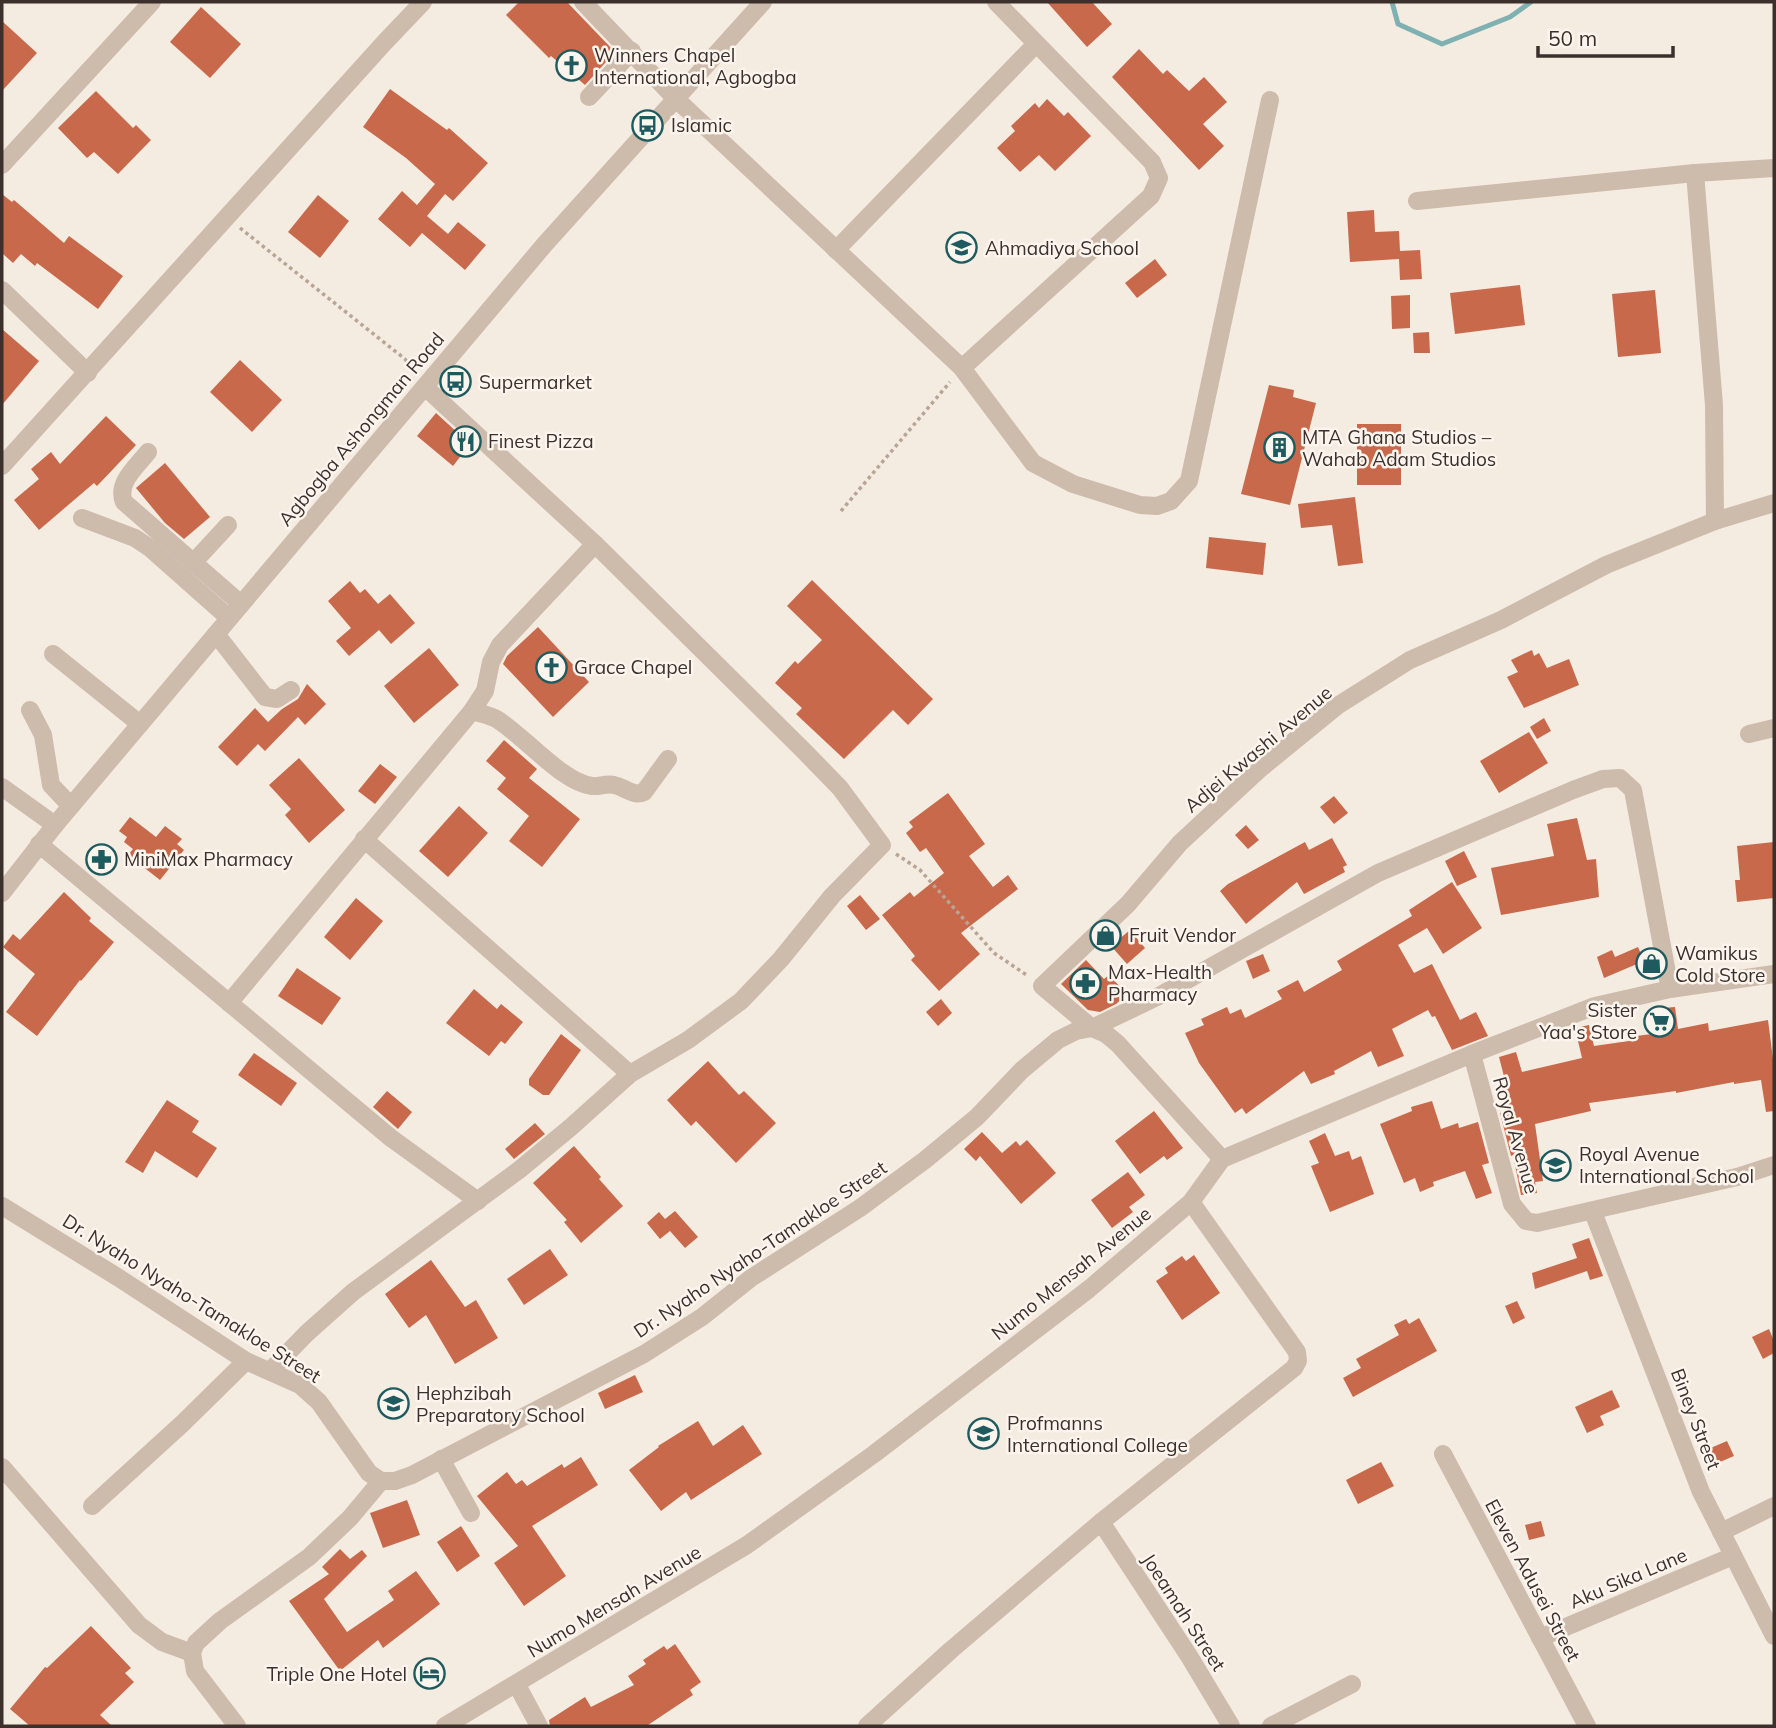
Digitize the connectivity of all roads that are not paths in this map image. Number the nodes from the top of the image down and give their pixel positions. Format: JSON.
{"nodes":[{"id":1,"x":152,"y":2,"type":"edge"},
{"id":2,"x":424,"y":2,"type":"edge"},
{"id":3,"x":583,"y":2,"type":"edge"},
{"id":4,"x":996,"y":2,"type":"edge"},
{"id":5,"x":753,"y":5,"type":"edge"},
{"id":6,"x":1036,"y":44,"type":"junction"},
{"id":7,"x":632,"y":51,"type":"junction"},
{"id":8,"x":589,"y":97,"type":"dead end"},
{"id":9,"x":675,"y":98,"type":"junction"},
{"id":10,"x":1270,"y":100,"type":"dead end"},
{"id":11,"x":2,"y":165,"type":"edge"},
{"id":12,"x":1774,"y":168,"type":"edge"},
{"id":13,"x":1695,"y":173,"type":"junction"},
{"id":14,"x":1417,"y":201,"type":"dead end"},
{"id":15,"x":836,"y":250,"type":"junction"},
{"id":16,"x":2,"y":290,"type":"edge"},
{"id":17,"x":962,"y":368,"type":"junction"},
{"id":18,"x":88,"y":373,"type":"junction"},
{"id":19,"x":425,"y":387,"type":"junction"},
{"id":20,"x":148,"y":452,"type":"dead end"},
{"id":21,"x":2,"y":466,"type":"edge"},
{"id":22,"x":1774,"y":503,"type":"edge"},
{"id":23,"x":82,"y":518,"type":"dead end"},
{"id":24,"x":1715,"y":521,"type":"junction"},
{"id":25,"x":228,"y":525,"type":"dead end"},
{"id":26,"x":595,"y":544,"type":"junction"},
{"id":27,"x":193,"y":563,"type":"junction"},
{"id":28,"x":235,"y":611,"type":"junction"},
{"id":29,"x":216,"y":634,"type":"junction"},
{"id":30,"x":53,"y":654,"type":"dead end"},
{"id":31,"x":291,"y":690,"type":"dead end"},
{"id":32,"x":30,"y":710,"type":"dead end"},
{"id":33,"x":472,"y":711,"type":"junction"},
{"id":34,"x":140,"y":724,"type":"junction"},
{"id":35,"x":1774,"y":728,"type":"edge"},
{"id":36,"x":1749,"y":734,"type":"dead end"},
{"id":37,"x":668,"y":759,"type":"dead end"},
{"id":38,"x":2,"y":787,"type":"edge"},
{"id":39,"x":71,"y":806,"type":"junction"},
{"id":40,"x":55,"y":825,"type":"junction"},
{"id":41,"x":364,"y":839,"type":"junction"},
{"id":42,"x":39,"y":844,"type":"junction"},
{"id":43,"x":4,"y":884,"type":"edge"},
{"id":44,"x":1774,"y":974,"type":"edge"},
{"id":45,"x":1670,"y":989,"type":"junction"},
{"id":46,"x":229,"y":1003,"type":"junction"},
{"id":47,"x":1092,"y":1028,"type":"junction"},
{"id":48,"x":1472,"y":1054,"type":"junction"},
{"id":49,"x":630,"y":1074,"type":"junction"},
{"id":50,"x":1222,"y":1159,"type":"junction"},
{"id":51,"x":1774,"y":1165,"type":"edge"},
{"id":52,"x":478,"y":1201,"type":"junction"},
{"id":53,"x":1191,"y":1202,"type":"junction"},
{"id":54,"x":2,"y":1206,"type":"edge"},
{"id":55,"x":1593,"y":1212,"type":"junction"},
{"id":56,"x":246,"y":1361,"type":"junction"},
{"id":57,"x":270,"y":1371,"type":"junction"},
{"id":58,"x":1443,"y":1454,"type":"dead end"},
{"id":59,"x":441,"y":1459,"type":"junction"},
{"id":60,"x":2,"y":1467,"type":"edge"},
{"id":61,"x":381,"y":1481,"type":"junction"},
{"id":62,"x":92,"y":1506,"type":"dead end"},
{"id":63,"x":1774,"y":1506,"type":"edge"},
{"id":64,"x":471,"y":1513,"type":"dead end"},
{"id":65,"x":1101,"y":1522,"type":"junction"},
{"id":66,"x":1721,"y":1532,"type":"junction"},
{"id":67,"x":1733,"y":1556,"type":"junction"},
{"id":68,"x":1774,"y":1636,"type":"edge"},
{"id":69,"x":1540,"y":1638,"type":"junction"},
{"id":70,"x":192,"y":1653,"type":"junction"},
{"id":71,"x":1352,"y":1684,"type":"dead end"},
{"id":72,"x":517,"y":1685,"type":"junction"},
{"id":73,"x":237,"y":1726,"type":"edge"},
{"id":74,"x":445,"y":1726,"type":"edge"},
{"id":75,"x":539,"y":1726,"type":"edge"},
{"id":76,"x":867,"y":1726,"type":"edge"},
{"id":77,"x":1231,"y":1726,"type":"edge"},
{"id":78,"x":1271,"y":1726,"type":"edge"},
{"id":79,"x":1587,"y":1726,"type":"edge"}],
"edges":[{"from":1,"to":11,"type":"street"},
{"from":2,"to":18,"type":"street"},
{"from":3,"to":7,"type":"street"},
{"from":4,"to":6,"type":"street"},
{"from":5,"to":9,"type":"street","name":"Agbogba Ashongman Road"},
{"from":6,"to":15,"type":"street"},
{"from":6,"to":17,"type":"street"},
{"from":7,"to":8,"type":"street"},
{"from":7,"to":9,"type":"street"},
{"from":9,"to":15,"type":"street"},
{"from":9,"to":19,"type":"street","name":"Agbogba Ashongman Road"},
{"from":10,"to":17,"type":"street"},
{"from":12,"to":13,"type":"street"},
{"from":13,"to":14,"type":"street"},
{"from":13,"to":24,"type":"street"},
{"from":15,"to":17,"type":"street"},
{"from":16,"to":18,"type":"street"},
{"from":18,"to":21,"type":"street"},
{"from":19,"to":26,"type":"street"},
{"from":19,"to":28,"type":"street","name":"Agbogba Ashongman Road"},
{"from":20,"to":27,"type":"street"},
{"from":22,"to":24,"type":"street","name":"Adjei Kwashi Avenue"},
{"from":23,"to":28,"type":"street"},
{"from":24,"to":47,"type":"street","name":"Adjei Kwashi Avenue"},
{"from":25,"to":27,"type":"street"},
{"from":26,"to":33,"type":"street"},
{"from":26,"to":49,"type":"street"},
{"from":27,"to":28,"type":"street"},
{"from":28,"to":29,"type":"street","name":"Agbogba Ashongman Road"},
{"from":29,"to":31,"type":"street"},
{"from":29,"to":34,"type":"street","name":"Agbogba Ashongman Road"},
{"from":30,"to":34,"type":"street"},
{"from":32,"to":39,"type":"street"},
{"from":33,"to":37,"type":"street"},
{"from":33,"to":41,"type":"street"},
{"from":34,"to":39,"type":"street","name":"Agbogba Ashongman Road"},
{"from":35,"to":36,"type":"street"},
{"from":38,"to":40,"type":"street"},
{"from":39,"to":40,"type":"street","name":"Agbogba Ashongman Road"},
{"from":40,"to":42,"type":"street","name":"Agbogba Ashongman Road"},
{"from":41,"to":46,"type":"street"},
{"from":41,"to":49,"type":"street"},
{"from":42,"to":43,"type":"street","name":"Agbogba Ashongman Road"},
{"from":42,"to":46,"type":"street"},
{"from":44,"to":45,"type":"street"},
{"from":45,"to":47,"type":"street","name":"Dr. Nyaho Nyaho-Tamakloe Street"},
{"from":45,"to":48,"type":"street"},
{"from":46,"to":52,"type":"street"},
{"from":47,"to":50,"type":"street"},
{"from":47,"to":59,"type":"street","name":"Dr. Nyaho Nyaho-Tamakloe Street"},
{"from":48,"to":50,"type":"street"},
{"from":48,"to":55,"type":"street","name":"Royal Avenue"},
{"from":49,"to":52,"type":"street"},
{"from":50,"to":53,"type":"street","name":"Numo Mensah Avenue"},
{"from":51,"to":55,"type":"street","name":"Royal Avenue"},
{"from":52,"to":57,"type":"street"},
{"from":53,"to":65,"type":"street"},
{"from":53,"to":72,"type":"street","name":"Numo Mensah Avenue"},
{"from":54,"to":56,"type":"street","name":"Dr. Nyaho Nyaho-Tamakloe Street"},
{"from":55,"to":66,"type":"street","name":"Biney Street"},
{"from":56,"to":57,"type":"street","name":"Dr. Nyaho Nyaho-Tamakloe Street"},
{"from":56,"to":62,"type":"street"},
{"from":57,"to":61,"type":"street","name":"Dr. Nyaho Nyaho-Tamakloe Street"},
{"from":58,"to":69,"type":"street","name":"Eleven Adusei Street"},
{"from":59,"to":61,"type":"street","name":"Dr. Nyaho Nyaho-Tamakloe Street"},
{"from":59,"to":64,"type":"street"},
{"from":60,"to":70,"type":"street"},
{"from":61,"to":70,"type":"street"},
{"from":63,"to":66,"type":"street"},
{"from":65,"to":76,"type":"street"},
{"from":65,"to":77,"type":"street","name":"Joeamah Street"},
{"from":66,"to":67,"type":"street","name":"Biney Street"},
{"from":67,"to":68,"type":"street","name":"Biney Street"},
{"from":67,"to":69,"type":"street","name":"Aku Sika Lane"},
{"from":69,"to":79,"type":"street","name":"Eleven Adusei Street"},
{"from":70,"to":73,"type":"street"},
{"from":71,"to":78,"type":"street"},
{"from":72,"to":74,"type":"street","name":"Numo Mensah Avenue"},
{"from":72,"to":75,"type":"street"}]}
